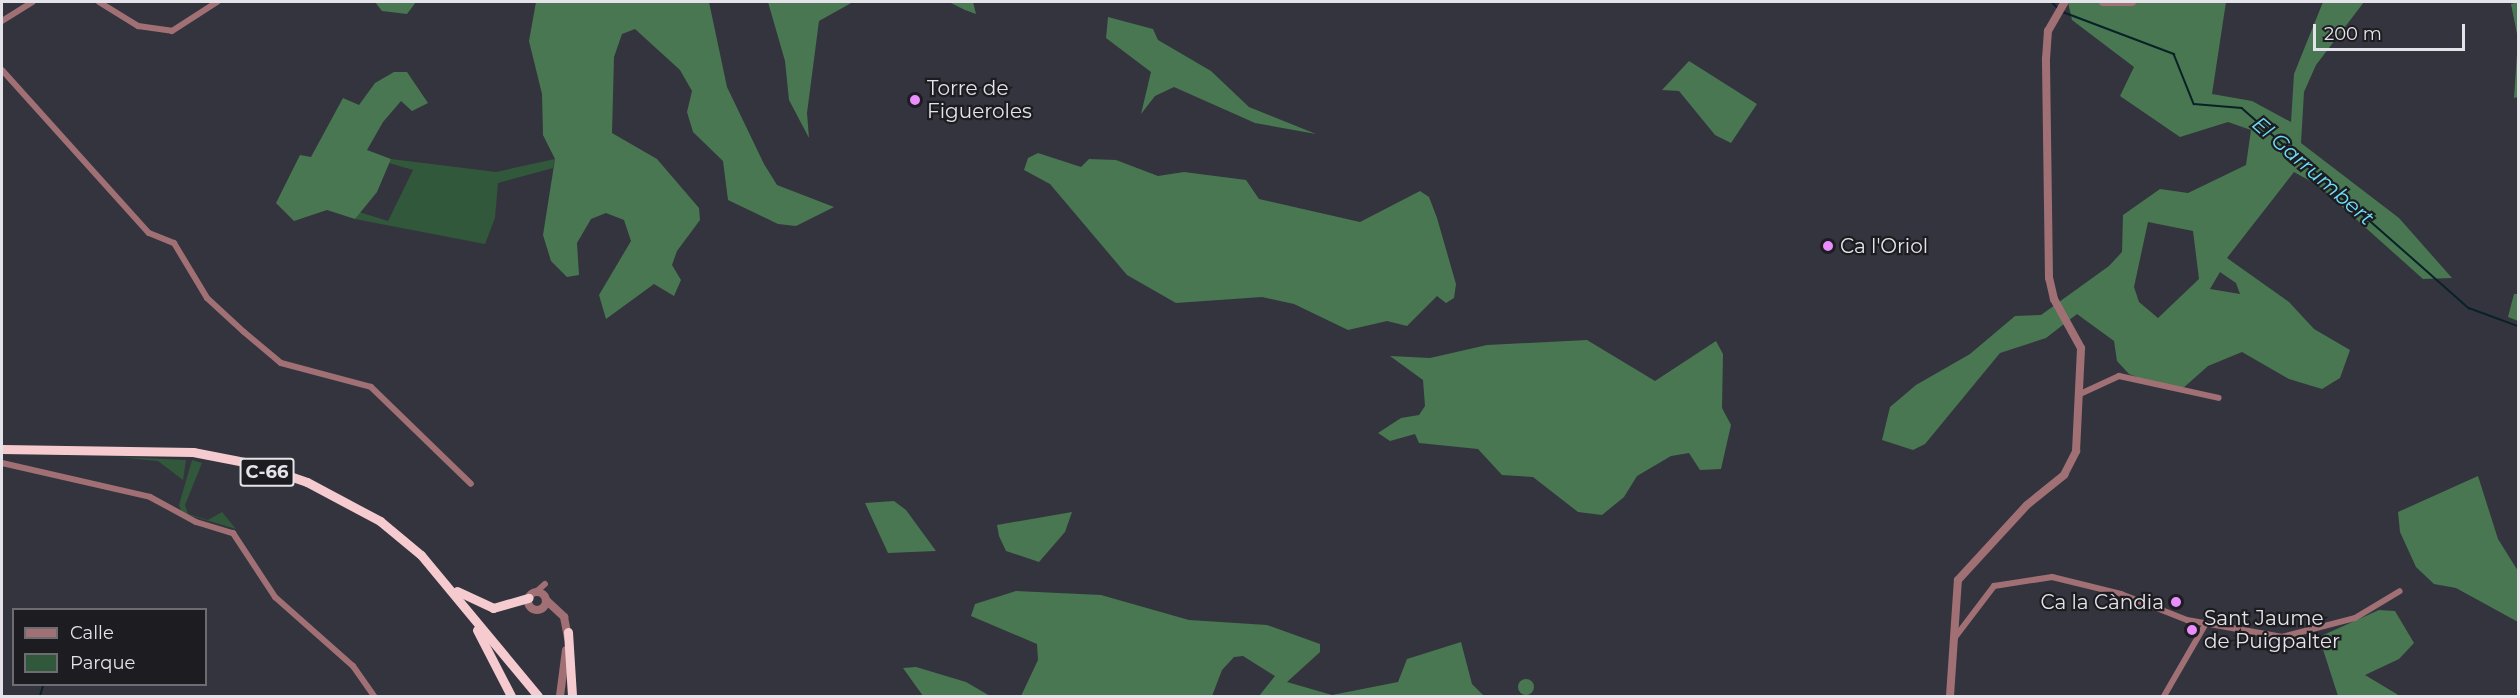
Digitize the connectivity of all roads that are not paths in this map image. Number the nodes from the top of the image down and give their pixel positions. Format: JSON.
{"nodes":[{"id":1,"x":33,"y":2,"type":"edge"},
{"id":2,"x":99,"y":2,"type":"edge"},
{"id":3,"x":217,"y":2,"type":"edge"},
{"id":4,"x":2064,"y":2,"type":"edge"},
{"id":5,"x":2103,"y":2,"type":"edge"},
{"id":6,"x":2132,"y":2,"type":"edge"},
{"id":7,"x":2,"y":21,"type":"edge"},
{"id":8,"x":2,"y":70,"type":"edge"},
{"id":9,"x":2080,"y":394,"type":"junction"},
{"id":10,"x":2219,"y":398,"type":"dead end"},
{"id":11,"x":2,"y":452,"type":"edge"},
{"id":12,"x":2,"y":464,"type":"edge"},
{"id":13,"x":471,"y":484,"type":"dead end"},
{"id":14,"x":438,"y":573,"type":"junction"},
{"id":15,"x":2400,"y":591,"type":"dead end"},
{"id":16,"x":532,"y":595,"type":"junction"},
{"id":17,"x":546,"y":598,"type":"junction"},
{"id":18,"x":543,"y":609,"type":"junction"},
{"id":19,"x":555,"y":609,"type":"junction"},
{"id":20,"x":2205,"y":625,"type":"junction"},
{"id":21,"x":477,"y":630,"type":"junction"},
{"id":22,"x":568,"y":632,"type":"junction"},
{"id":23,"x":1953,"y":640,"type":"junction"},
{"id":24,"x":374,"y":696,"type":"edge"},
{"id":25,"x":511,"y":696,"type":"edge"},
{"id":26,"x":532,"y":696,"type":"edge"},
{"id":27,"x":538,"y":696,"type":"edge"},
{"id":28,"x":560,"y":696,"type":"edge"},
{"id":29,"x":572,"y":696,"type":"edge"},
{"id":30,"x":1950,"y":696,"type":"edge"},
{"id":31,"x":2164,"y":696,"type":"edge"}],
"edges":[{"from":1,"to":7,"type":"street"},
{"from":2,"to":3,"type":"street"},
{"from":4,"to":9,"type":"street"},
{"from":5,"to":6,"type":"street"},
{"from":8,"to":13,"type":"street"},
{"from":9,"to":10,"type":"street"},
{"from":9,"to":23,"type":"street"},
{"from":11,"to":14,"type":"highway","number":"C-66"},
{"from":11,"to":21,"type":"highway","number":"C-66"},
{"from":12,"to":24,"type":"street"},
{"from":14,"to":16,"type":"highway"},
{"from":14,"to":27,"type":"highway","number":"C-66"},
{"from":15,"to":20,"type":"street"},
{"from":16,"to":17,"type":"street"},
{"from":16,"to":17,"type":"street"},
{"from":16,"to":18,"type":"street"},
{"from":17,"to":18,"type":"street"},
{"from":17,"to":19,"type":"street"},
{"from":18,"to":19,"type":"street"},
{"from":19,"to":22,"type":"street"},
{"from":20,"to":23,"type":"street"},
{"from":20,"to":31,"type":"street"},
{"from":21,"to":25,"type":"highway"},
{"from":21,"to":26,"type":"highway","number":"C-66"},
{"from":22,"to":28,"type":"street"},
{"from":22,"to":29,"type":"highway"},
{"from":23,"to":30,"type":"street"}]}
